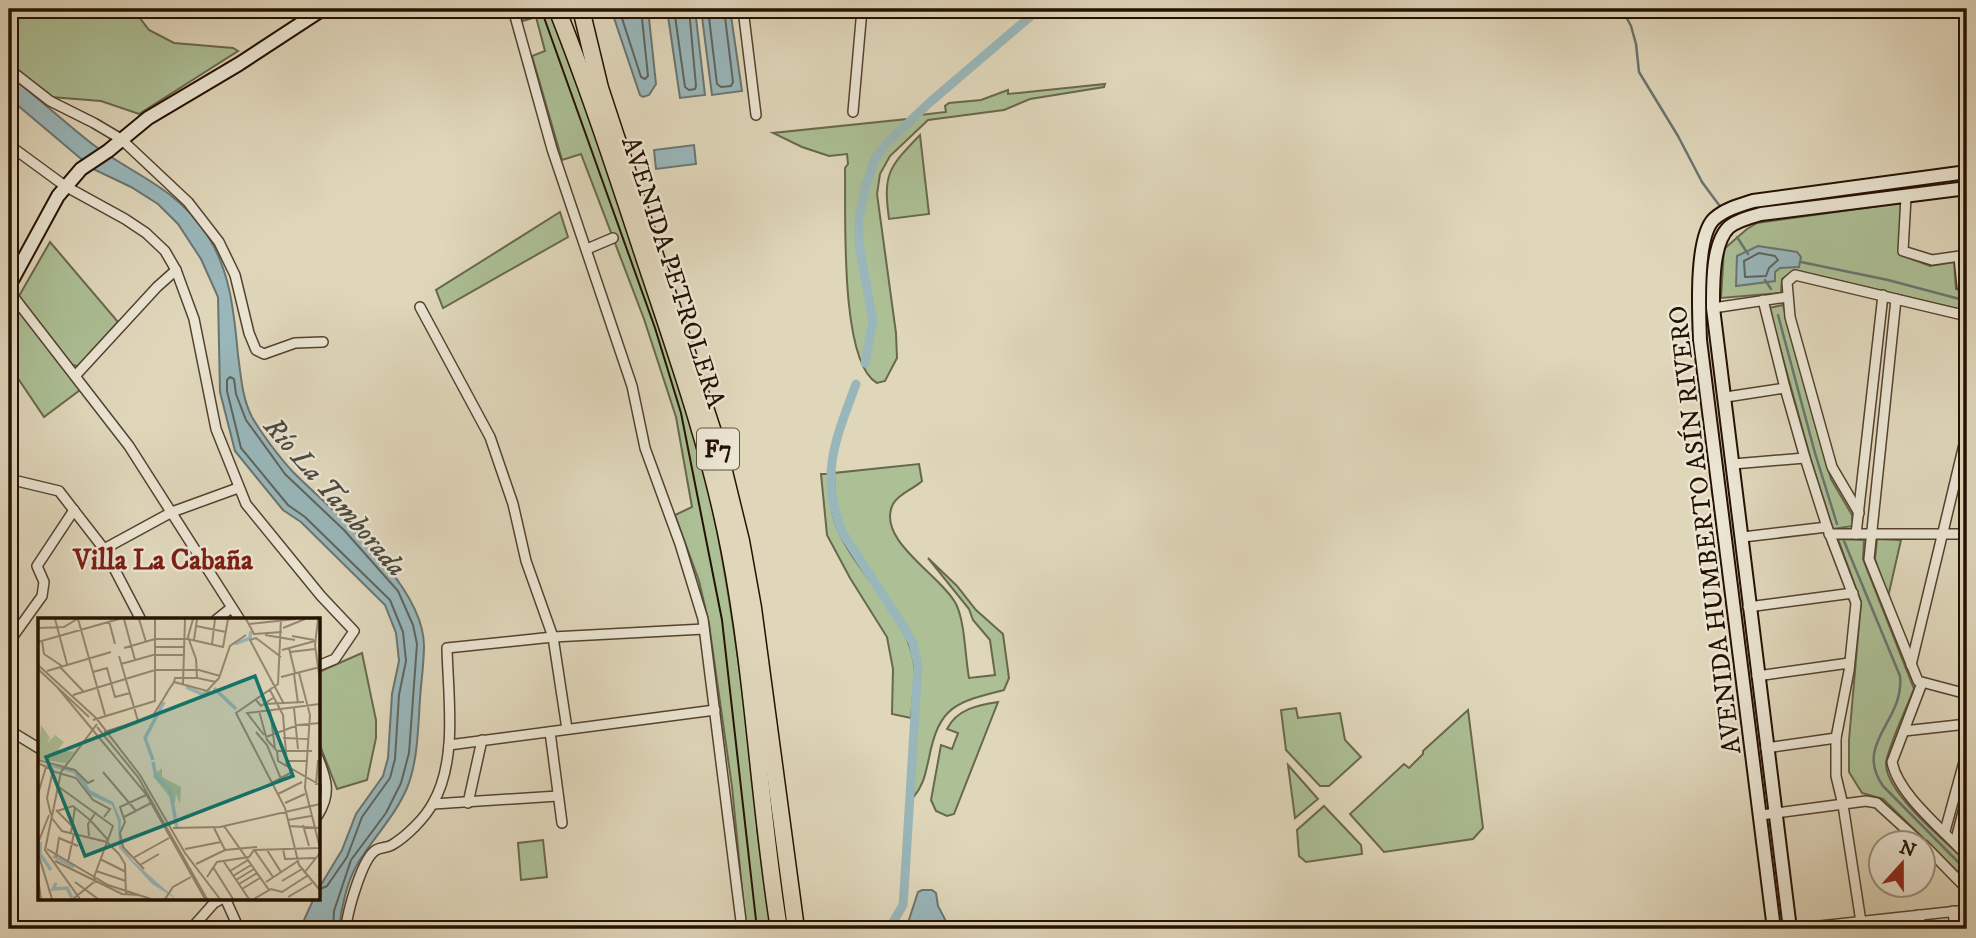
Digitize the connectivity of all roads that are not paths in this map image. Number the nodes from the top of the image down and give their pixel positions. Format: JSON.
{"nodes":[{"id":1,"x":324,"y":9,"type":"edge"},
{"id":2,"x":513,"y":9,"type":"edge"},
{"id":3,"x":557,"y":9,"type":"edge"},
{"id":4,"x":581,"y":9,"type":"edge"},
{"id":5,"x":744,"y":9,"type":"edge"},
{"id":6,"x":862,"y":9,"type":"edge"},
{"id":7,"x":9,"y":69,"type":"edge"},
{"id":8,"x":853,"y":112,"type":"dead end"},
{"id":9,"x":756,"y":115,"type":"dead end"},
{"id":10,"x":121,"y":139,"type":"junction"},
{"id":11,"x":9,"y":145,"type":"edge"},
{"id":12,"x":1967,"y":172,"type":"edge"},
{"id":13,"x":65,"y":186,"type":"junction"},
{"id":14,"x":1967,"y":188,"type":"edge"},
{"id":15,"x":1906,"y":197,"type":"junction"},
{"id":16,"x":1773,"y":198,"type":"junction"},
{"id":17,"x":1776,"y":213,"type":"junction"},
{"id":18,"x":613,"y":238,"type":"dead end"},
{"id":19,"x":587,"y":249,"type":"junction"},
{"id":20,"x":1963,"y":256,"type":"edge"},
{"id":21,"x":176,"y":270,"type":"junction"},
{"id":22,"x":1967,"y":287,"type":"edge"},
{"id":23,"x":9,"y":289,"type":"edge"},
{"id":24,"x":1883,"y":295,"type":"junction"},
{"id":25,"x":1787,"y":297,"type":"junction"},
{"id":26,"x":1896,"y":299,"type":"junction"},
{"id":27,"x":1763,"y":300,"type":"junction"},
{"id":28,"x":420,"y":307,"type":"dead end"},
{"id":29,"x":1713,"y":309,"type":"junction"},
{"id":30,"x":1967,"y":316,"type":"edge"},
{"id":31,"x":323,"y":342,"type":"dead end"},
{"id":32,"x":76,"y":375,"type":"junction"},
{"id":33,"x":1784,"y":388,"type":"junction"},
{"id":34,"x":1726,"y":397,"type":"junction"},
{"id":35,"x":1967,"y":432,"type":"edge"},
{"id":36,"x":1805,"y":458,"type":"junction"},
{"id":37,"x":1733,"y":464,"type":"junction"},
{"id":38,"x":9,"y":479,"type":"edge"},
{"id":39,"x":239,"y":488,"type":"junction"},
{"id":40,"x":74,"y":510,"type":"junction"},
{"id":41,"x":172,"y":512,"type":"junction"},
{"id":42,"x":1858,"y":513,"type":"junction"},
{"id":43,"x":1828,"y":531,"type":"junction"},
{"id":44,"x":1856,"y":534,"type":"junction"},
{"id":45,"x":1870,"y":534,"type":"junction"},
{"id":46,"x":1967,"y":534,"type":"edge"},
{"id":47,"x":1943,"y":535,"type":"junction"},
{"id":48,"x":1743,"y":537,"type":"junction"},
{"id":49,"x":104,"y":549,"type":"junction"},
{"id":50,"x":1853,"y":593,"type":"junction"},
{"id":51,"x":1748,"y":607,"type":"junction"},
{"id":52,"x":231,"y":608,"type":"junction"},
{"id":53,"x":140,"y":618,"type":"edge"},
{"id":54,"x":218,"y":618,"type":"edge"},
{"id":55,"x":238,"y":618,"type":"edge"},
{"id":56,"x":704,"y":629,"type":"junction"},
{"id":57,"x":553,"y":637,"type":"junction"},
{"id":58,"x":9,"y":642,"type":"edge"},
{"id":59,"x":1849,"y":663,"type":"junction"},
{"id":60,"x":320,"y":665,"type":"edge"},
{"id":61,"x":1911,"y":666,"type":"junction"},
{"id":62,"x":1757,"y":676,"type":"junction"},
{"id":63,"x":1920,"y":682,"type":"junction"},
{"id":64,"x":1967,"y":694,"type":"edge"},
{"id":65,"x":715,"y":710,"type":"junction"},
{"id":66,"x":1967,"y":724,"type":"edge"},
{"id":67,"x":567,"y":729,"type":"junction"},
{"id":68,"x":9,"y":730,"type":"edge"},
{"id":69,"x":1904,"y":731,"type":"junction"},
{"id":70,"x":550,"y":732,"type":"junction"},
{"id":71,"x":1836,"y":738,"type":"junction"},
{"id":72,"x":482,"y":740,"type":"junction"},
{"id":73,"x":449,"y":745,"type":"junction"},
{"id":74,"x":38,"y":748,"type":"edge"},
{"id":75,"x":1766,"y":748,"type":"junction"},
{"id":76,"x":1967,"y":751,"type":"edge"},
{"id":77,"x":320,"y":763,"type":"edge"},
{"id":78,"x":1957,"y":789,"type":"junction"},
{"id":79,"x":1967,"y":794,"type":"edge"},
{"id":80,"x":558,"y":796,"type":"junction"},
{"id":81,"x":468,"y":803,"type":"junction"},
{"id":82,"x":433,"y":804,"type":"junction"},
{"id":83,"x":1843,"y":804,"type":"junction"},
{"id":84,"x":320,"y":811,"type":"edge"},
{"id":85,"x":1776,"y":813,"type":"junction"},
{"id":86,"x":1761,"y":816,"type":"junction"},
{"id":87,"x":562,"y":823,"type":"dead end"},
{"id":88,"x":1907,"y":830,"type":"edge"},
{"id":89,"x":1945,"y":831,"type":"junction"},
{"id":90,"x":1955,"y":843,"type":"junction"},
{"id":91,"x":1967,"y":856,"type":"edge"},
{"id":92,"x":1938,"y":860,"type":"edge"},
{"id":93,"x":1967,"y":889,"type":"edge"},
{"id":94,"x":220,"y":900,"type":"edge"},
{"id":95,"x":225,"y":900,"type":"edge"},
{"id":96,"x":1967,"y":910,"type":"edge"},
{"id":97,"x":1953,"y":911,"type":"junction"},
{"id":98,"x":1919,"y":915,"type":"junction"},
{"id":99,"x":1861,"y":922,"type":"junction"},
{"id":100,"x":191,"y":929,"type":"edge"},
{"id":101,"x":239,"y":929,"type":"edge"},
{"id":102,"x":346,"y":929,"type":"edge"},
{"id":103,"x":742,"y":929,"type":"edge"},
{"id":104,"x":779,"y":929,"type":"edge"},
{"id":105,"x":796,"y":929,"type":"edge"},
{"id":106,"x":1774,"y":929,"type":"edge"},
{"id":107,"x":1791,"y":929,"type":"edge"},
{"id":108,"x":1921,"y":929,"type":"edge"},
{"id":109,"x":1955,"y":929,"type":"edge"}],
"edges":[{"from":1,"to":10,"type":"street"},
{"from":2,"to":19,"type":"street"},
{"from":3,"to":104,"type":"highway","name":"AVENIDA PETROLERA","number":"F7"},
{"from":4,"to":105,"type":"highway","name":"AVENIDA PETROLERA","number":"F7"},
{"from":5,"to":9,"type":"street"},
{"from":6,"to":8,"type":"street"},
{"from":7,"to":10,"type":"street"},
{"from":10,"to":13,"type":"street"},
{"from":10,"to":31,"type":"street"},
{"from":11,"to":13,"type":"street"},
{"from":12,"to":16,"type":"street","name":"AVENIDA HUMBERTO ASÍN RIVERO"},
{"from":13,"to":21,"type":"street"},
{"from":13,"to":23,"type":"street"},
{"from":14,"to":15,"type":"street","name":"AVENIDA HUMBERTO ASÍN RIVERO"},
{"from":15,"to":17,"type":"street","name":"AVENIDA HUMBERTO ASÍN RIVERO"},
{"from":15,"to":20,"type":"street"},
{"from":16,"to":17,"type":"street"},
{"from":16,"to":86,"type":"street","name":"AVENIDA HUMBERTO ASÍN RIVERO"},
{"from":17,"to":29,"type":"street","name":"AVENIDA HUMBERTO ASÍN RIVERO"},
{"from":18,"to":19,"type":"street"},
{"from":19,"to":56,"type":"street"},
{"from":20,"to":22,"type":"street"},
{"from":21,"to":32,"type":"street"},
{"from":21,"to":39,"type":"street"},
{"from":23,"to":32,"type":"street"},
{"from":24,"to":25,"type":"street"},
{"from":24,"to":26,"type":"street"},
{"from":24,"to":42,"type":"street"},
{"from":25,"to":27,"type":"street"},
{"from":25,"to":42,"type":"street"},
{"from":26,"to":30,"type":"street"},
{"from":26,"to":45,"type":"street"},
{"from":27,"to":29,"type":"street"},
{"from":27,"to":33,"type":"street"},
{"from":28,"to":57,"type":"street"},
{"from":29,"to":34,"type":"street","name":"AVENIDA HUMBERTO ASÍN RIVERO"},
{"from":32,"to":41,"type":"street"},
{"from":33,"to":34,"type":"street"},
{"from":33,"to":36,"type":"street"},
{"from":34,"to":37,"type":"street","name":"AVENIDA HUMBERTO ASÍN RIVERO"},
{"from":35,"to":47,"type":"street"},
{"from":36,"to":37,"type":"street"},
{"from":36,"to":43,"type":"street"},
{"from":37,"to":48,"type":"street","name":"AVENIDA HUMBERTO ASÍN RIVERO"},
{"from":38,"to":40,"type":"street"},
{"from":39,"to":41,"type":"street"},
{"from":39,"to":60,"type":"street"},
{"from":40,"to":49,"type":"street"},
{"from":40,"to":58,"type":"street"},
{"from":41,"to":49,"type":"street"},
{"from":41,"to":52,"type":"street"},
{"from":42,"to":44,"type":"street"},
{"from":43,"to":44,"type":"street"},
{"from":43,"to":48,"type":"street"},
{"from":43,"to":50,"type":"street"},
{"from":44,"to":45,"type":"street"},
{"from":45,"to":47,"type":"street"},
{"from":45,"to":61,"type":"street"},
{"from":46,"to":47,"type":"street"},
{"from":47,"to":61,"type":"street"},
{"from":48,"to":51,"type":"street","name":"AVENIDA HUMBERTO ASÍN RIVERO"},
{"from":49,"to":53,"type":"street"},
{"from":50,"to":51,"type":"street"},
{"from":50,"to":59,"type":"street"},
{"from":51,"to":62,"type":"street","name":"AVENIDA HUMBERTO ASÍN RIVERO"},
{"from":52,"to":54,"type":"street"},
{"from":52,"to":55,"type":"street"},
{"from":56,"to":57,"type":"street"},
{"from":56,"to":65,"type":"street"},
{"from":57,"to":67,"type":"street"},
{"from":57,"to":73,"type":"street"},
{"from":59,"to":62,"type":"street"},
{"from":59,"to":71,"type":"street"},
{"from":61,"to":63,"type":"street"},
{"from":62,"to":75,"type":"street","name":"AVENIDA HUMBERTO ASÍN RIVERO"},
{"from":63,"to":64,"type":"street"},
{"from":63,"to":69,"type":"street"},
{"from":65,"to":67,"type":"street"},
{"from":65,"to":103,"type":"street"},
{"from":66,"to":69,"type":"street"},
{"from":67,"to":70,"type":"street"},
{"from":68,"to":74,"type":"street"},
{"from":69,"to":89,"type":"street"},
{"from":70,"to":72,"type":"street"},
{"from":70,"to":80,"type":"street"},
{"from":71,"to":75,"type":"street"},
{"from":71,"to":83,"type":"street"},
{"from":72,"to":73,"type":"street"},
{"from":72,"to":81,"type":"street"},
{"from":73,"to":82,"type":"street"},
{"from":75,"to":85,"type":"street","name":"AVENIDA HUMBERTO ASÍN RIVERO"},
{"from":76,"to":78,"type":"street"},
{"from":77,"to":84,"type":"street"},
{"from":78,"to":79,"type":"street"},
{"from":78,"to":89,"type":"street"},
{"from":79,"to":90,"type":"street"},
{"from":80,"to":81,"type":"street"},
{"from":80,"to":87,"type":"street"},
{"from":81,"to":82,"type":"street"},
{"from":82,"to":102,"type":"street"},
{"from":83,"to":85,"type":"street"},
{"from":83,"to":88,"type":"street"},
{"from":83,"to":99,"type":"street"},
{"from":85,"to":86,"type":"street"},
{"from":85,"to":107,"type":"street","name":"AVENIDA HUMBERTO ASÍN RIVERO"},
{"from":86,"to":106,"type":"street","name":"AVENIDA HUMBERTO ASÍN RIVERO"},
{"from":89,"to":90,"type":"street"},
{"from":90,"to":91,"type":"street"},
{"from":92,"to":93,"type":"street"},
{"from":94,"to":100,"type":"street"},
{"from":95,"to":101,"type":"street"},
{"from":96,"to":97,"type":"street"},
{"from":97,"to":98,"type":"street"},
{"from":97,"to":109,"type":"street"},
{"from":98,"to":99,"type":"street"},
{"from":98,"to":108,"type":"street"},
{"from":99,"to":107,"type":"street"}]}
